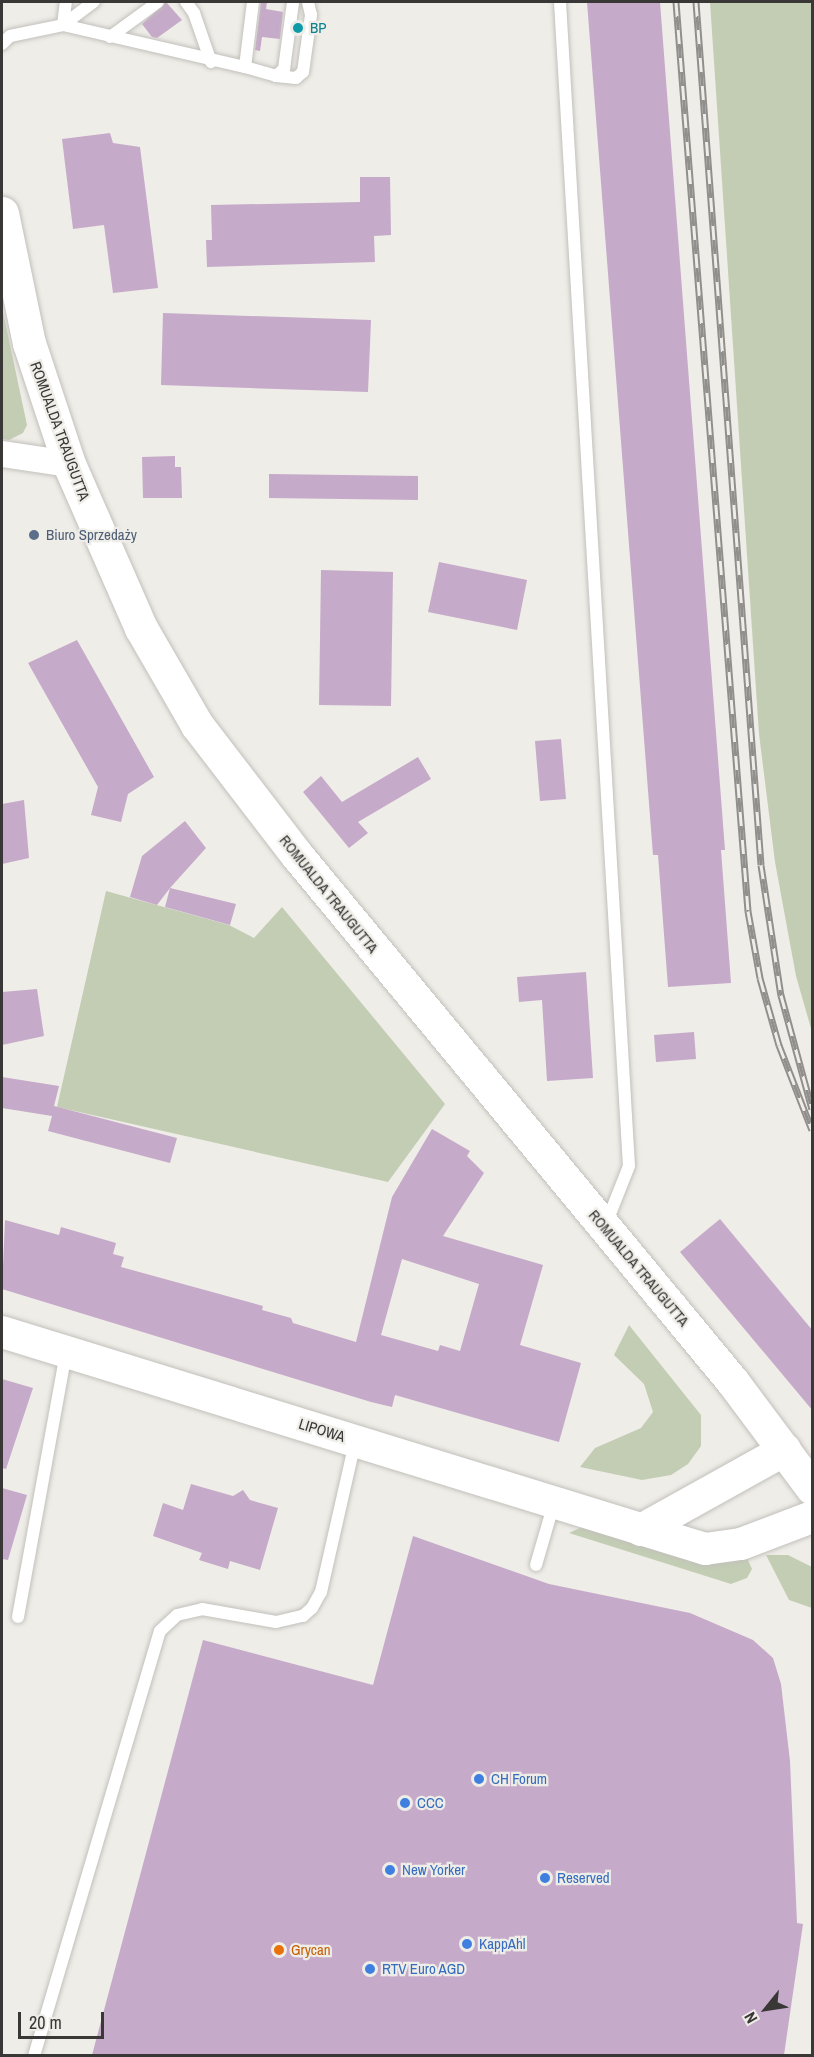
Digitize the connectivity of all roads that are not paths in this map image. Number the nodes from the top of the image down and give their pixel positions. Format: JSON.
{"nodes":[{"id":1,"x":66,"y":2,"type":"edge"},
{"id":2,"x":94,"y":2,"type":"edge"},
{"id":3,"x":158,"y":2,"type":"edge"},
{"id":4,"x":186,"y":2,"type":"edge"},
{"id":5,"x":253,"y":2,"type":"edge"},
{"id":6,"x":293,"y":2,"type":"edge"},
{"id":7,"x":308,"y":2,"type":"edge"},
{"id":8,"x":560,"y":2,"type":"edge"},
{"id":9,"x":63,"y":25,"type":"junction"},
{"id":10,"x":110,"y":37,"type":"junction"},
{"id":11,"x":2,"y":44,"type":"edge"},
{"id":12,"x":211,"y":62,"type":"junction"},
{"id":13,"x":245,"y":66,"type":"junction"},
{"id":14,"x":276,"y":76,"type":"junction"},
{"id":15,"x":2,"y":213,"type":"edge"},
{"id":16,"x":2,"y":454,"type":"edge"},
{"id":17,"x":69,"y":464,"type":"junction"},
{"id":18,"x":605,"y":1227,"type":"junction"},
{"id":19,"x":2,"y":1332,"type":"edge"},
{"id":20,"x":66,"y":1352,"type":"junction"},
{"id":21,"x":355,"y":1440,"type":"junction"},
{"id":22,"x":784,"y":1450,"type":"junction"},
{"id":23,"x":813,"y":1488,"type":"edge"},
{"id":24,"x":554,"y":1502,"type":"junction"},
{"id":25,"x":813,"y":1517,"type":"edge"},
{"id":26,"x":641,"y":1530,"type":"junction"},
{"id":27,"x":536,"y":1565,"type":"dead end"},
{"id":28,"x":18,"y":1617,"type":"dead end"},
{"id":29,"x":34,"y":2055,"type":"edge"}],
"edges":[{"from":1,"to":9,"type":"lane"},
{"from":2,"to":9,"type":"lane"},
{"from":3,"to":10,"type":"lane"},
{"from":4,"to":12,"type":"lane"},
{"from":5,"to":13,"type":"lane"},
{"from":6,"to":14,"type":"lane"},
{"from":7,"to":14,"type":"lane"},
{"from":8,"to":18,"type":"lane"},
{"from":9,"to":10,"type":"lane"},
{"from":9,"to":11,"type":"lane"},
{"from":10,"to":12,"type":"lane"},
{"from":12,"to":13,"type":"lane"},
{"from":13,"to":14,"type":"lane"},
{"from":15,"to":17,"type":"main road","name":"ROMUALDA TRAUGUTTA"},
{"from":16,"to":17,"type":"street"},
{"from":17,"to":18,"type":"main road","name":"ROMUALDA TRAUGUTTA"},
{"from":18,"to":22,"type":"main road","name":"ROMUALDA TRAUGUTTA"},
{"from":19,"to":20,"type":"street","name":"LIPOWA"},
{"from":20,"to":21,"type":"street","name":"LIPOWA"},
{"from":20,"to":28,"type":"lane"},
{"from":21,"to":24,"type":"street","name":"LIPOWA"},
{"from":21,"to":29,"type":"lane"},
{"from":22,"to":23,"type":"main road","name":"ROMUALDA TRAUGUTTA"},
{"from":22,"to":26,"type":"street"},
{"from":24,"to":26,"type":"street","name":"LIPOWA"},
{"from":24,"to":27,"type":"lane"},
{"from":25,"to":26,"type":"street","name":"LIPOWA"}]}
